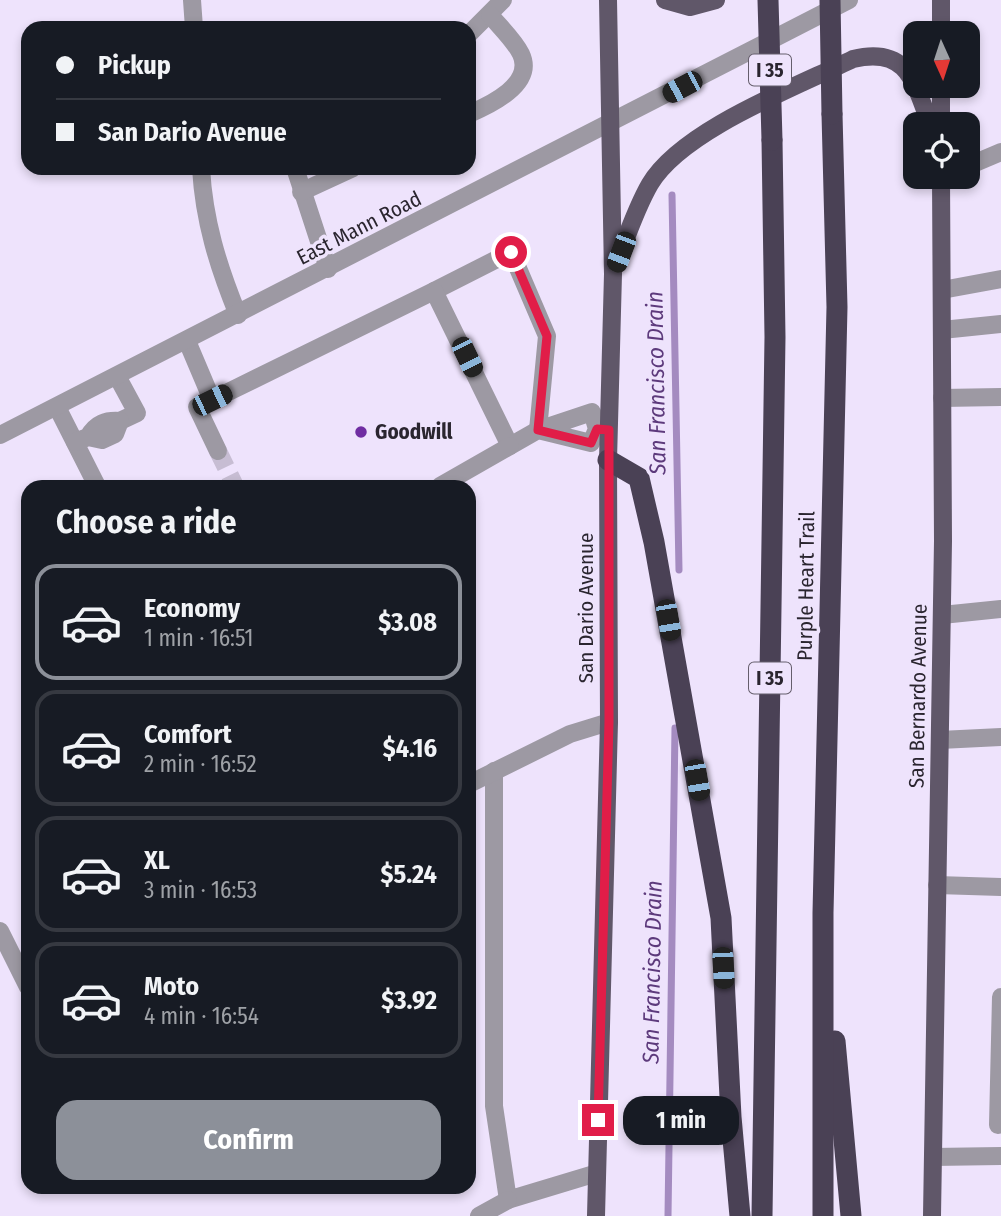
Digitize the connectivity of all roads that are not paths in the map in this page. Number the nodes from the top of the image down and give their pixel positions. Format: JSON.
{"nodes":[{"id":1,"x":192,"y":0,"type":"edge"},
{"id":2,"x":503,"y":0,"type":"edge"},
{"id":3,"x":608,"y":0,"type":"edge"},
{"id":4,"x":665,"y":0,"type":"edge"},
{"id":5,"x":716,"y":0,"type":"edge"},
{"id":6,"x":768,"y":0,"type":"edge"},
{"id":7,"x":830,"y":0,"type":"edge"},
{"id":8,"x":849,"y":0,"type":"edge"},
{"id":9,"x":941,"y":0,"type":"edge"},
{"id":10,"x":490,"y":15,"type":"junction"},
{"id":11,"x":194,"y":21,"type":"edge"},
{"id":12,"x":941,"y":21,"type":"edge"},
{"id":13,"x":476,"y":28,"type":"edge"},
{"id":14,"x":476,"y":111,"type":"edge"},
{"id":15,"x":926,"y":112,"type":"edge"},
{"id":16,"x":611,"y":124,"type":"junction"},
{"id":17,"x":1001,"y":152,"type":"edge"},
{"id":18,"x":980,"y":161,"type":"edge"},
{"id":19,"x":201,"y":175,"type":"edge"},
{"id":20,"x":297,"y":175,"type":"edge"},
{"id":21,"x":338,"y":175,"type":"edge"},
{"id":22,"x":941,"y":189,"type":"edge"},
{"id":23,"x":301,"y":192,"type":"junction"},
{"id":24,"x":328,"y":269,"type":"junction"},
{"id":25,"x":613,"y":274,"type":"junction"},
{"id":26,"x":1001,"y":279,"type":"edge"},
{"id":27,"x":942,"y":290,"type":"junction"},
{"id":28,"x":434,"y":291,"type":"junction"},
{"id":29,"x":238,"y":315,"type":"junction"},
{"id":30,"x":1001,"y":324,"type":"edge"},
{"id":31,"x":942,"y":330,"type":"junction"},
{"id":32,"x":187,"y":341,"type":"junction"},
{"id":33,"x":117,"y":376,"type":"junction"},
{"id":34,"x":1001,"y":397,"type":"edge"},
{"id":35,"x":942,"y":398,"type":"junction"},
{"id":36,"x":212,"y":400,"type":"junction"},
{"id":37,"x":57,"y":407,"type":"junction"},
{"id":38,"x":603,"y":429,"type":"junction"},
{"id":39,"x":538,"y":430,"type":"junction"},
{"id":40,"x":0,"y":435,"type":"edge"},
{"id":41,"x":82,"y":439,"type":"junction"},
{"id":42,"x":510,"y":446,"type":"junction"},
{"id":43,"x":218,"y":451,"type":"tunnel mouth"},
{"id":44,"x":608,"y":460,"type":"junction"},
{"id":45,"x":95,"y":480,"type":"edge"},
{"id":46,"x":450,"y":480,"type":"edge"},
{"id":47,"x":1001,"y":609,"type":"edge"},
{"id":48,"x":942,"y":615,"type":"junction"},
{"id":49,"x":609,"y":722,"type":"junction"},
{"id":50,"x":1001,"y":737,"type":"edge"},
{"id":51,"x":940,"y":740,"type":"junction"},
{"id":52,"x":494,"y":771,"type":"junction"},
{"id":53,"x":476,"y":780,"type":"edge"},
{"id":54,"x":937,"y":885,"type":"junction"},
{"id":55,"x":1001,"y":887,"type":"edge"},
{"id":56,"x":823,"y":913,"type":"junction"},
{"id":57,"x":0,"y":932,"type":"edge"},
{"id":58,"x":21,"y":973,"type":"edge"},
{"id":59,"x":1001,"y":998,"type":"edge"},
{"id":60,"x":1000,"y":1050,"type":"edge"},
{"id":61,"x":1001,"y":1124,"type":"edge"},
{"id":62,"x":1001,"y":1156,"type":"edge"},
{"id":63,"x":933,"y":1157,"type":"junction"},
{"id":64,"x":597,"y":1173,"type":"junction"},
{"id":65,"x":508,"y":1200,"type":"junction"},
{"id":66,"x":479,"y":1216,"type":"edge"},
{"id":67,"x":596,"y":1216,"type":"edge"},
{"id":68,"x":740,"y":1216,"type":"edge"},
{"id":69,"x":762,"y":1216,"type":"edge"},
{"id":70,"x":823,"y":1216,"type":"edge"},
{"id":71,"x":851,"y":1216,"type":"edge"},
{"id":72,"x":932,"y":1216,"type":"edge"}],
"edges":[{"from":1,"to":11,"type":"street"},
{"from":2,"to":10,"type":"street"},
{"from":3,"to":16,"type":"main road","name":"San Dario Avenue"},
{"from":4,"to":5,"type":"main road"},
{"from":6,"to":69,"type":"highway","name":"Purple Heart Trail","number":"I 35","bridge":true},
{"from":7,"to":56,"type":"highway","name":"Purple Heart Trail","bridge":true},
{"from":8,"to":16,"type":"street","name":"East Mann Road"},
{"from":9,"to":12,"type":"main road"},
{"from":10,"to":13,"type":"street"},
{"from":10,"to":14,"type":"street"},
{"from":15,"to":25,"type":"main road"},
{"from":16,"to":24,"type":"street","name":"East Mann Road"},
{"from":16,"to":25,"type":"main road","name":"San Dario Avenue"},
{"from":17,"to":18,"type":"street"},
{"from":19,"to":29,"type":"street"},
{"from":20,"to":23,"type":"street"},
{"from":21,"to":23,"type":"street"},
{"from":22,"to":27,"type":"main road","name":"San Bernardo Avenue"},
{"from":23,"to":24,"type":"street"},
{"from":24,"to":29,"type":"street","name":"East Mann Road"},
{"from":25,"to":38,"type":"main road","name":"San Dario Avenue"},
{"from":26,"to":27,"type":"street"},
{"from":27,"to":31,"type":"main road","name":"San Bernardo Avenue"},
{"from":28,"to":36,"type":"street"},
{"from":28,"to":39,"type":"street"},
{"from":28,"to":42,"type":"street"},
{"from":29,"to":32,"type":"street","name":"East Mann Road"},
{"from":30,"to":31,"type":"street"},
{"from":31,"to":35,"type":"main road","name":"San Bernardo Avenue"},
{"from":32,"to":33,"type":"street","name":"East Mann Road"},
{"from":32,"to":36,"type":"street"},
{"from":33,"to":37,"type":"street","name":"East Mann Road"},
{"from":33,"to":41,"type":"street"},
{"from":34,"to":35,"type":"street"},
{"from":35,"to":48,"type":"main road","name":"San Bernardo Avenue"},
{"from":36,"to":43,"type":"street"},
{"from":37,"to":40,"type":"street","name":"East Mann Road"},
{"from":37,"to":41,"type":"street"},
{"from":38,"to":39,"type":"street"},
{"from":38,"to":44,"type":"main road","name":"San Dario Avenue"},
{"from":39,"to":42,"type":"street"},
{"from":41,"to":45,"type":"street"},
{"from":42,"to":46,"type":"street"},
{"from":44,"to":49,"type":"main road","name":"San Dario Avenue"},
{"from":44,"to":68,"type":"highway"},
{"from":47,"to":48,"type":"street"},
{"from":48,"to":51,"type":"main road","name":"San Bernardo Avenue"},
{"from":49,"to":52,"type":"street"},
{"from":49,"to":64,"type":"main road","name":"San Dario Avenue"},
{"from":50,"to":51,"type":"street"},
{"from":51,"to":54,"type":"main road","name":"San Bernardo Avenue"},
{"from":52,"to":53,"type":"street"},
{"from":52,"to":65,"type":"street"},
{"from":54,"to":55,"type":"street"},
{"from":54,"to":63,"type":"main road","name":"San Bernardo Avenue"},
{"from":56,"to":70,"type":"highway","name":"Purple Heart Trail"},
{"from":56,"to":71,"type":"highway"},
{"from":57,"to":58,"type":"street"},
{"from":59,"to":60,"type":"street"},
{"from":60,"to":61,"type":"street"},
{"from":62,"to":63,"type":"street"},
{"from":63,"to":72,"type":"main road","name":"San Bernardo Avenue"},
{"from":64,"to":65,"type":"street"},
{"from":64,"to":67,"type":"main road","name":"San Dario Avenue"},
{"from":65,"to":66,"type":"street"}]}
